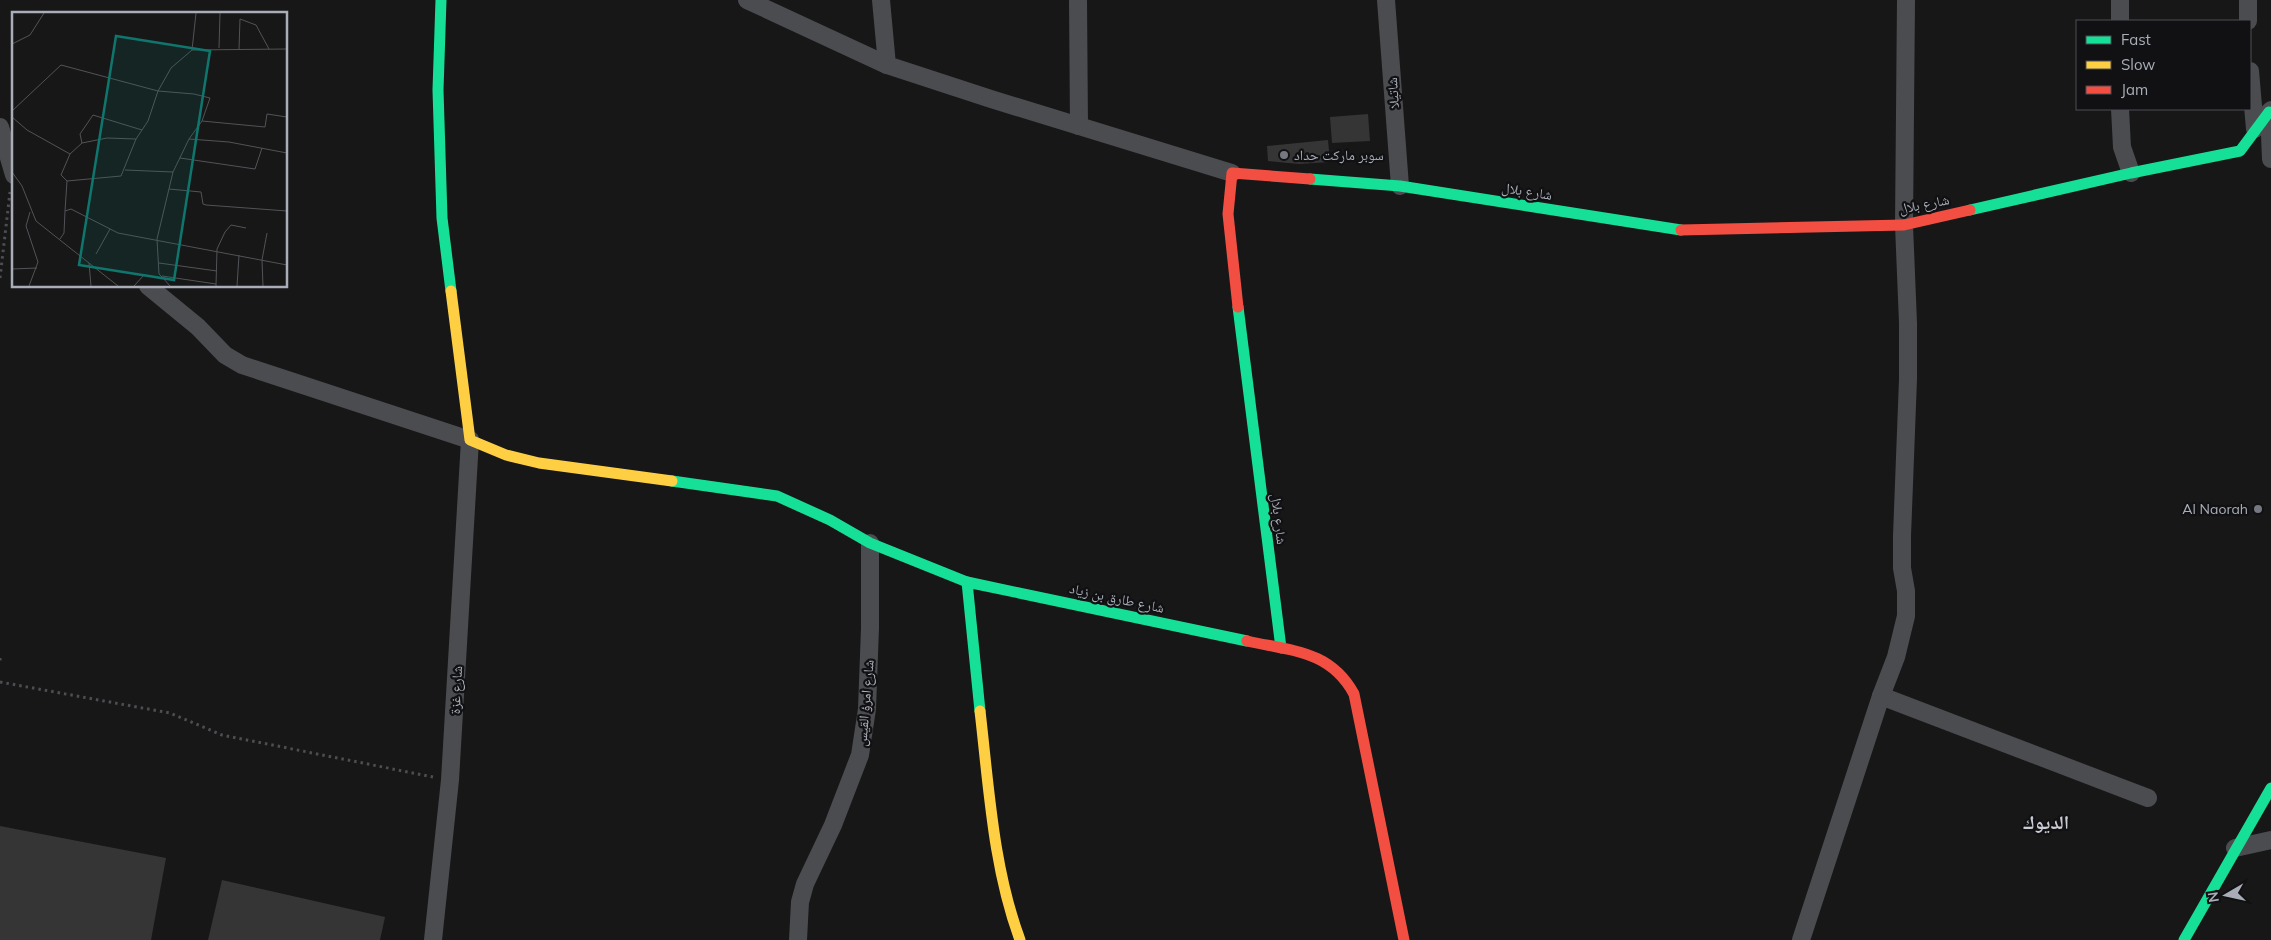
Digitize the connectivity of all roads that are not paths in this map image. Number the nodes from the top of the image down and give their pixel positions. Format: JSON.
{"nodes":[{"id":1,"x":441,"y":0,"type":"edge"},
{"id":2,"x":747,"y":0,"type":"edge"},
{"id":3,"x":881,"y":0,"type":"edge"},
{"id":4,"x":1078,"y":0,"type":"edge"},
{"id":5,"x":1386,"y":0,"type":"edge"},
{"id":6,"x":1906,"y":0,"type":"edge"},
{"id":7,"x":2120,"y":0,"type":"edge"},
{"id":8,"x":2248,"y":0,"type":"edge"},
{"id":9,"x":2120,"y":20,"type":"edge"},
{"id":10,"x":2248,"y":20,"type":"edge"},
{"id":11,"x":888,"y":65,"type":"junction"},
{"id":12,"x":2251,"y":83,"type":"edge"},
{"id":13,"x":2120,"y":110,"type":"edge"},
{"id":14,"x":2270,"y":111,"type":"edge"},
{"id":15,"x":1079,"y":126,"type":"junction"},
{"id":16,"x":0,"y":127,"type":"edge"},
{"id":17,"x":2255,"y":129,"type":"junction"},
{"id":18,"x":2240,"y":151,"type":"junction"},
{"id":19,"x":2271,"y":159,"type":"edge"},
{"id":20,"x":2271,"y":166,"type":"edge"},
{"id":21,"x":1232,"y":173,"type":"junction"},
{"id":22,"x":2131,"y":173,"type":"junction"},
{"id":23,"x":9,"y":174,"type":"edge"},
{"id":24,"x":1400,"y":186,"type":"junction"},
{"id":25,"x":1904,"y":225,"type":"junction"},
{"id":26,"x":150,"y":288,"type":"edge"},
{"id":27,"x":470,"y":440,"type":"junction"},
{"id":28,"x":870,"y":543,"type":"junction"},
{"id":29,"x":967,"y":582,"type":"junction"},
{"id":30,"x":1281,"y":648,"type":"junction"},
{"id":31,"x":1881,"y":696,"type":"junction"},
{"id":32,"x":2271,"y":788,"type":"edge"},
{"id":33,"x":2148,"y":798,"type":"dead end"},
{"id":34,"x":2271,"y":840,"type":"edge"},
{"id":35,"x":2235,"y":848,"type":"junction"},
{"id":36,"x":433,"y":940,"type":"edge"},
{"id":37,"x":798,"y":940,"type":"edge"},
{"id":38,"x":1020,"y":940,"type":"edge"},
{"id":39,"x":1404,"y":940,"type":"edge"},
{"id":40,"x":1801,"y":940,"type":"edge"},
{"id":41,"x":2184,"y":940,"type":"edge"}],
"edges":[{"from":1,"to":27,"type":"street"},
{"from":2,"to":11,"type":"street"},
{"from":3,"to":11,"type":"street"},
{"from":4,"to":15,"type":"street"},
{"from":5,"to":24,"type":"street","name":"شاتيلا"},
{"from":6,"to":25,"type":"street"},
{"from":7,"to":9,"type":"street"},
{"from":8,"to":10,"type":"street"},
{"from":11,"to":15,"type":"street"},
{"from":12,"to":17,"type":"street"},
{"from":13,"to":22,"type":"street"},
{"from":14,"to":17,"type":"street"},
{"from":14,"to":19,"type":"street"},
{"from":15,"to":21,"type":"street"},
{"from":16,"to":23,"type":"street"},
{"from":17,"to":18,"type":"street"},
{"from":18,"to":20,"type":"street"},
{"from":18,"to":22,"type":"street","name":"شارع بلال"},
{"from":21,"to":24,"type":"street","name":"شارع بلال"},
{"from":21,"to":30,"type":"street","name":"شارع بلال"},
{"from":22,"to":25,"type":"street","name":"شارع بلال"},
{"from":24,"to":25,"type":"street","name":"شارع بلال"},
{"from":25,"to":31,"type":"street"},
{"from":26,"to":27,"type":"street"},
{"from":27,"to":28,"type":"street","name":"شارع طارق بن زياد"},
{"from":27,"to":36,"type":"street","name":"شارع غزة"},
{"from":28,"to":29,"type":"street","name":"شارع طارق بن زياد"},
{"from":28,"to":37,"type":"street","name":"شارع امرؤ القيس"},
{"from":29,"to":30,"type":"street","name":"شارع طارق بن زياد"},
{"from":29,"to":38,"type":"street"},
{"from":30,"to":39,"type":"street","name":"شارع طارق بن زياد"},
{"from":31,"to":33,"type":"street"},
{"from":31,"to":40,"type":"street"},
{"from":32,"to":35,"type":"street"},
{"from":34,"to":35,"type":"street"},
{"from":35,"to":41,"type":"street"}]}
